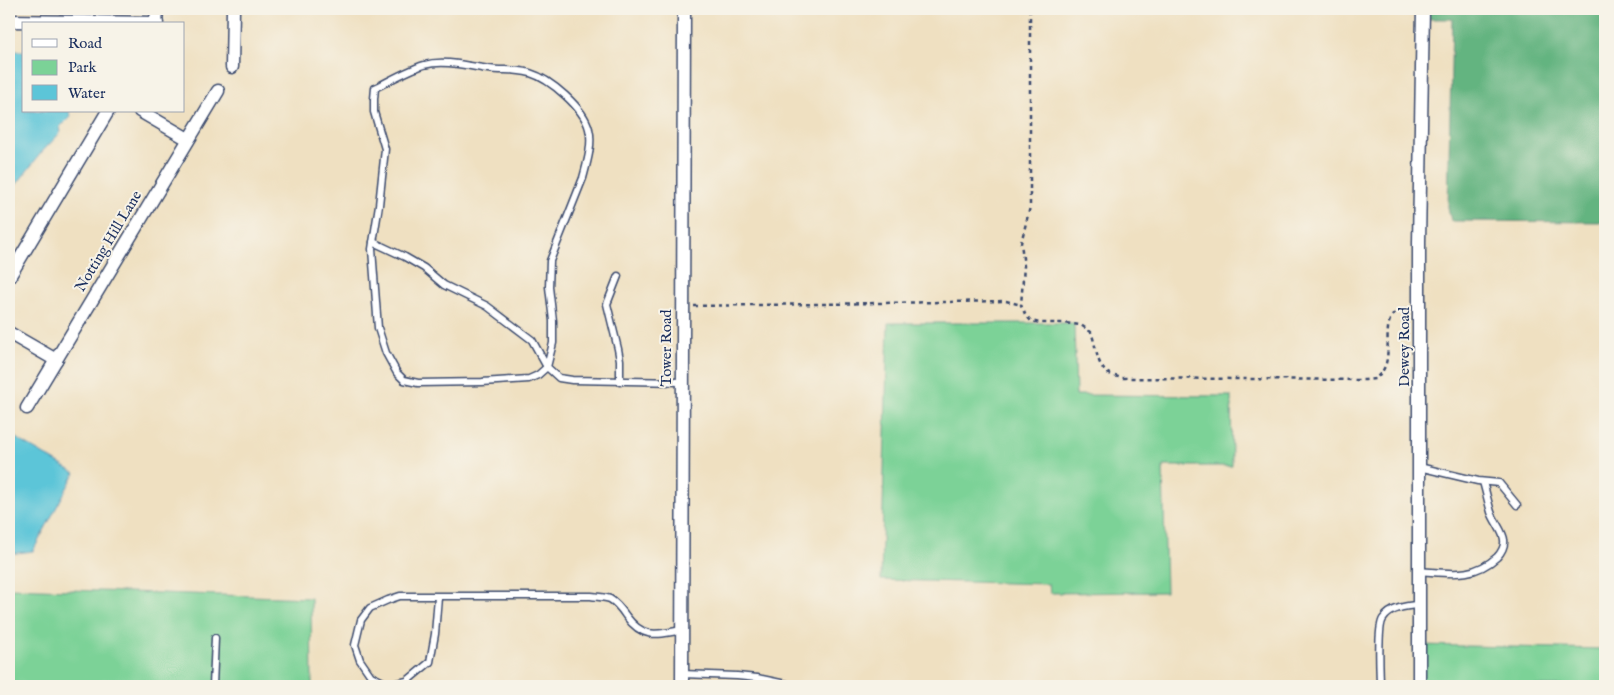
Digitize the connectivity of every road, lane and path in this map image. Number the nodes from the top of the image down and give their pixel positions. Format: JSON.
{"nodes":[{"id":1,"x":157,"y":9,"type":"edge"},
{"id":2,"x":233,"y":9,"type":"edge"},
{"id":3,"x":684,"y":9,"type":"edge"},
{"id":4,"x":1030,"y":9,"type":"edge"},
{"id":5,"x":1423,"y":9,"type":"edge"},
{"id":6,"x":80,"y":15,"type":"edge"},
{"id":7,"x":9,"y":21,"type":"edge"},
{"id":8,"x":146,"y":22,"type":"edge"},
{"id":9,"x":156,"y":22,"type":"edge"},
{"id":10,"x":232,"y":67,"type":"dead end"},
{"id":11,"x":218,"y":91,"type":"dead end"},
{"id":12,"x":107,"y":112,"type":"edge"},
{"id":13,"x":142,"y":112,"type":"edge"},
{"id":14,"x":188,"y":140,"type":"junction"},
{"id":15,"x":373,"y":242,"type":"junction"},
{"id":16,"x":618,"y":276,"type":"dead end"},
{"id":17,"x":9,"y":277,"type":"edge"},
{"id":18,"x":1022,"y":305,"type":"junction"},
{"id":19,"x":682,"y":306,"type":"junction"},
{"id":20,"x":1420,"y":309,"type":"junction"},
{"id":21,"x":9,"y":333,"type":"edge"},
{"id":22,"x":56,"y":360,"type":"junction"},
{"id":23,"x":547,"y":368,"type":"junction"},
{"id":24,"x":620,"y":382,"type":"junction"},
{"id":25,"x":682,"y":382,"type":"junction"},
{"id":26,"x":27,"y":408,"type":"dead end"},
{"id":27,"x":1419,"y":467,"type":"junction"},
{"id":28,"x":1483,"y":482,"type":"junction"},
{"id":29,"x":1517,"y":505,"type":"dead end"},
{"id":30,"x":1419,"y":571,"type":"junction"},
{"id":31,"x":438,"y":597,"type":"junction"},
{"id":32,"x":1419,"y":605,"type":"junction"},
{"id":33,"x":682,"y":630,"type":"junction"},
{"id":34,"x":215,"y":638,"type":"dead end"},
{"id":35,"x":682,"y":680,"type":"edge"},
{"id":36,"x":213,"y":686,"type":"edge"},
{"id":37,"x":795,"y":686,"type":"edge"},
{"id":38,"x":1380,"y":686,"type":"edge"},
{"id":39,"x":1419,"y":686,"type":"edge"}],
"edges":[{"from":1,"to":9,"type":"street"},
{"from":2,"to":10,"type":"street"},
{"from":3,"to":19,"type":"street","name":"Tower Road"},
{"from":4,"to":18,"type":"path"},
{"from":5,"to":20,"type":"street","name":"Dewey Road"},
{"from":6,"to":7,"type":"street"},
{"from":6,"to":8,"type":"street"},
{"from":11,"to":14,"type":"street","name":"Notting Hill Lane"},
{"from":12,"to":17,"type":"street"},
{"from":13,"to":14,"type":"street"},
{"from":14,"to":22,"type":"street","name":"Notting Hill Lane"},
{"from":15,"to":23,"type":"lane"},
{"from":15,"to":23,"type":"lane"},
{"from":15,"to":23,"type":"lane"},
{"from":16,"to":24,"type":"lane"},
{"from":18,"to":19,"type":"path"},
{"from":18,"to":20,"type":"path"},
{"from":19,"to":25,"type":"street","name":"Tower Road"},
{"from":20,"to":27,"type":"street","name":"Dewey Road"},
{"from":21,"to":22,"type":"street"},
{"from":22,"to":26,"type":"street","name":"Notting Hill Lane"},
{"from":23,"to":24,"type":"lane"},
{"from":24,"to":25,"type":"lane"},
{"from":25,"to":33,"type":"street","name":"Tower Road"},
{"from":27,"to":28,"type":"lane"},
{"from":27,"to":30,"type":"street","name":"Dewey Road"},
{"from":28,"to":29,"type":"lane"},
{"from":28,"to":30,"type":"lane"},
{"from":30,"to":32,"type":"street","name":"Dewey Road"},
{"from":31,"to":31,"type":"lane"},
{"from":31,"to":33,"type":"lane"},
{"from":32,"to":38,"type":"lane"},
{"from":32,"to":39,"type":"street","name":"Dewey Road"},
{"from":33,"to":35,"type":"street","name":"Tower Road"},
{"from":34,"to":36,"type":"lane"},
{"from":35,"to":37,"type":"lane"}]}
